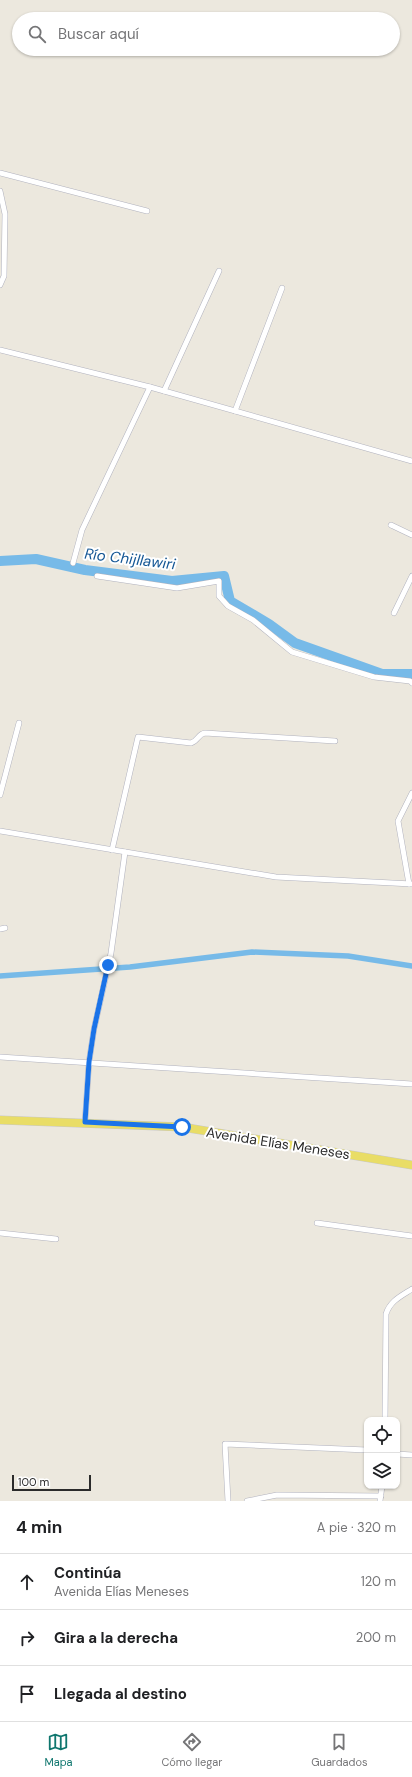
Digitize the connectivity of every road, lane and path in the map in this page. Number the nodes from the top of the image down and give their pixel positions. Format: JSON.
{"nodes":[{"id":1,"x":0,"y":173,"type":"edge"},
{"id":2,"x":0,"y":191,"type":"edge"},
{"id":3,"x":147,"y":211,"type":"dead end"},
{"id":4,"x":3,"y":213,"type":"edge"},
{"id":5,"x":219,"y":271,"type":"dead end"},
{"id":6,"x":0,"y":284,"type":"edge"},
{"id":7,"x":282,"y":288,"type":"dead end"},
{"id":8,"x":0,"y":350,"type":"edge"},
{"id":9,"x":150,"y":387,"type":"junction"},
{"id":10,"x":164,"y":392,"type":"junction"},
{"id":11,"x":235,"y":412,"type":"junction"},
{"id":12,"x":412,"y":461,"type":"edge"},
{"id":13,"x":391,"y":525,"type":"dead end"},
{"id":14,"x":412,"y":535,"type":"edge"},
{"id":15,"x":73,"y":563,"type":"dead end"},
{"id":16,"x":97,"y":576,"type":"dead end"},
{"id":17,"x":412,"y":576,"type":"edge"},
{"id":18,"x":394,"y":613,"type":"dead end"},
{"id":19,"x":412,"y":683,"type":"edge"},
{"id":20,"x":19,"y":723,"type":"dead end"},
{"id":21,"x":335,"y":741,"type":"dead end"},
{"id":22,"x":412,"y":793,"type":"edge"},
{"id":23,"x":0,"y":795,"type":"edge"},
{"id":24,"x":0,"y":831,"type":"edge"},
{"id":25,"x":112,"y":850,"type":"junction"},
{"id":26,"x":125,"y":852,"type":"junction"},
{"id":27,"x":411,"y":884,"type":"edge"},
{"id":28,"x":0,"y":1057,"type":"edge"},
{"id":29,"x":89,"y":1062,"type":"junction"},
{"id":30,"x":412,"y":1084,"type":"edge"},
{"id":31,"x":0,"y":1120,"type":"edge"},
{"id":32,"x":85,"y":1122,"type":"junction"},
{"id":33,"x":412,"y":1165,"type":"edge"},
{"id":34,"x":317,"y":1223,"type":"dead end"},
{"id":35,"x":0,"y":1234,"type":"edge"},
{"id":36,"x":412,"y":1236,"type":"edge"},
{"id":37,"x":56,"y":1239,"type":"dead end"},
{"id":38,"x":412,"y":1289,"type":"edge"},
{"id":39,"x":385,"y":1417,"type":"edge"},
{"id":40,"x":364,"y":1450,"type":"edge"},
{"id":41,"x":400,"y":1454,"type":"edge"},
{"id":42,"x":412,"y":1455,"type":"edge"},
{"id":43,"x":381,"y":1498,"type":"edge"},
{"id":44,"x":228,"y":1501,"type":"edge"},
{"id":45,"x":247,"y":1501,"type":"edge"}],
"edges":[{"from":1,"to":3,"type":"street"},
{"from":2,"to":4,"type":"street"},
{"from":4,"to":6,"type":"street"},
{"from":5,"to":10,"type":"street"},
{"from":7,"to":11,"type":"street"},
{"from":8,"to":9,"type":"street"},
{"from":9,"to":10,"type":"street"},
{"from":9,"to":15,"type":"street"},
{"from":10,"to":11,"type":"street"},
{"from":11,"to":12,"type":"street"},
{"from":13,"to":14,"type":"street"},
{"from":16,"to":19,"type":"street"},
{"from":17,"to":18,"type":"street"},
{"from":20,"to":23,"type":"street"},
{"from":21,"to":25,"type":"street"},
{"from":22,"to":27,"type":"street"},
{"from":24,"to":25,"type":"street"},
{"from":25,"to":26,"type":"street"},
{"from":26,"to":27,"type":"street"},
{"from":26,"to":29,"type":"street"},
{"from":28,"to":29,"type":"street"},
{"from":29,"to":30,"type":"street"},
{"from":29,"to":32,"type":"street"},
{"from":31,"to":32,"type":"main road","name":"Avenida Elías Meneses"},
{"from":32,"to":33,"type":"main road","name":"Avenida Elías Meneses"},
{"from":34,"to":36,"type":"street"},
{"from":35,"to":37,"type":"street"},
{"from":38,"to":39,"type":"street"},
{"from":40,"to":44,"type":"street"},
{"from":41,"to":42,"type":"street"},
{"from":43,"to":45,"type":"street"}]}
